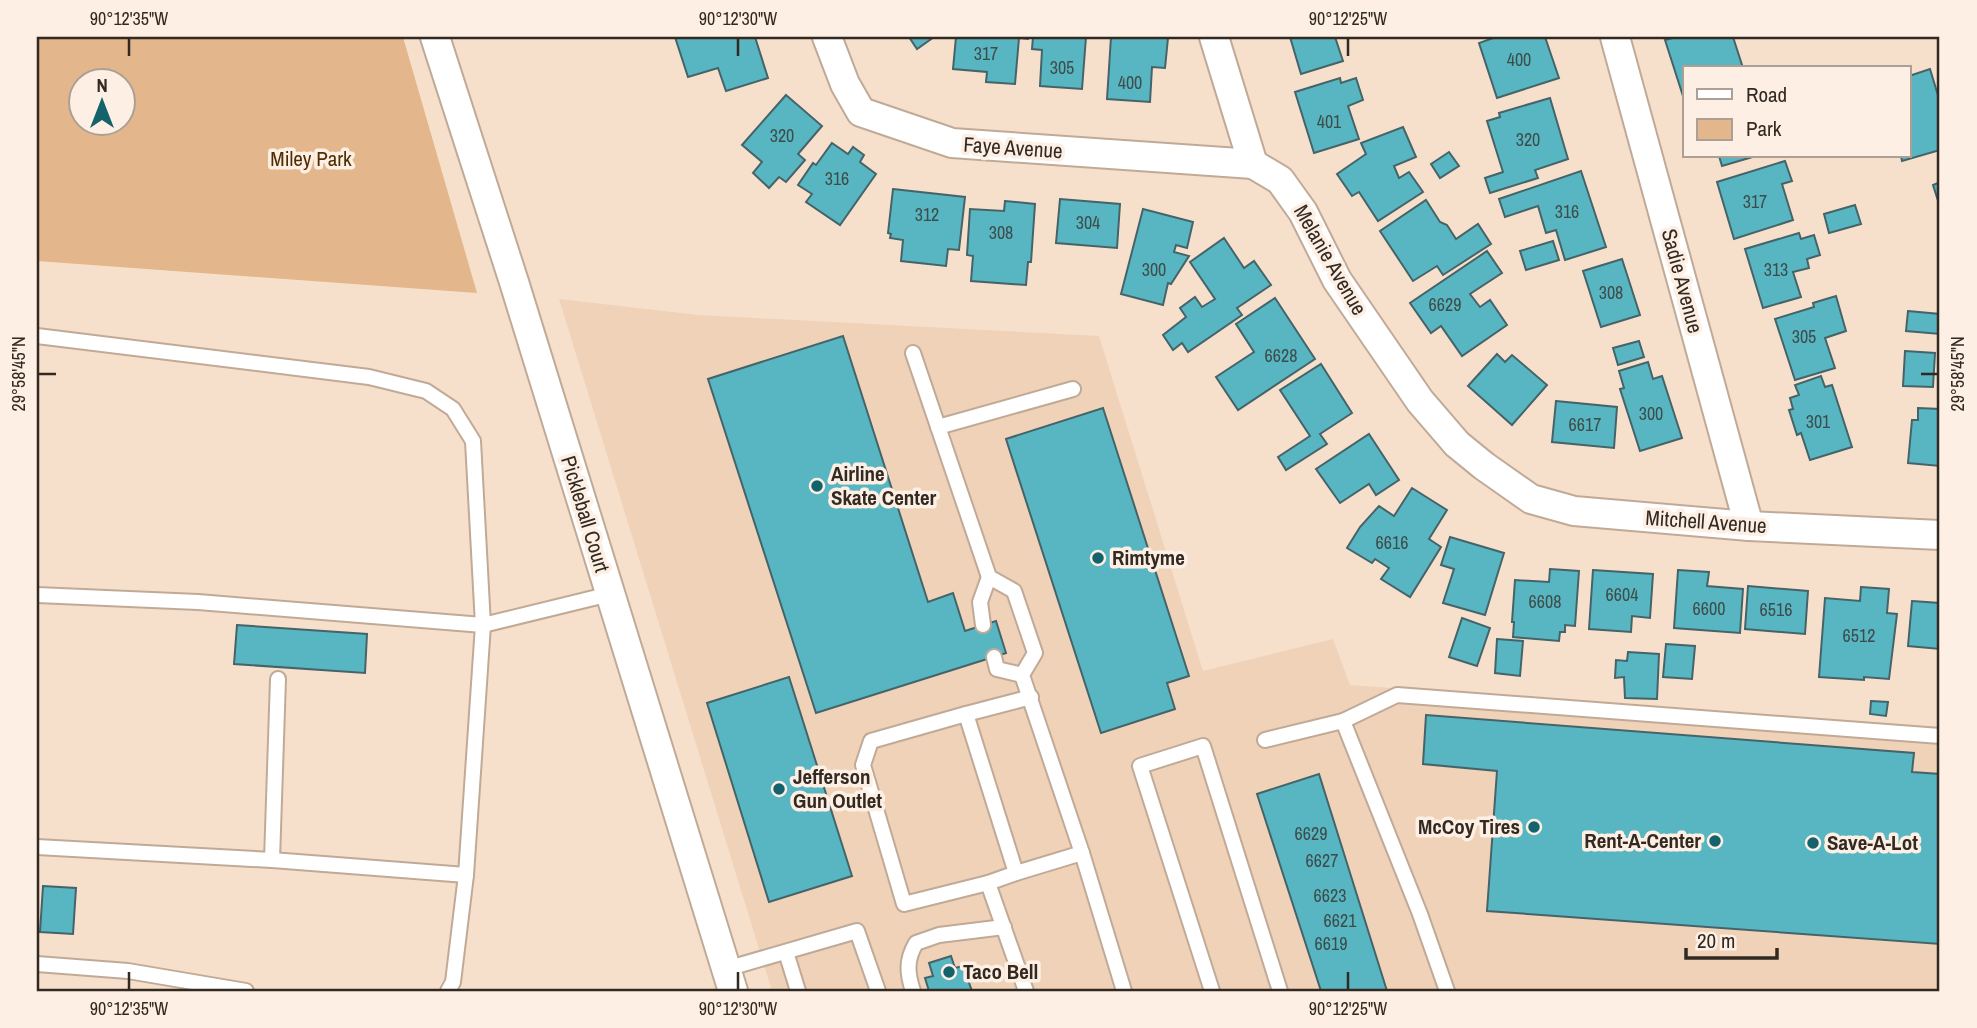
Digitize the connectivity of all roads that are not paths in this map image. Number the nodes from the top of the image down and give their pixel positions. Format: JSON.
{"nodes":[{"id":1,"x":435,"y":37,"type":"edge"},
{"id":2,"x":827,"y":37,"type":"edge"},
{"id":3,"x":1214,"y":37,"type":"edge"},
{"id":4,"x":1615,"y":37,"type":"edge"},
{"id":5,"x":1253,"y":164,"type":"junction"},
{"id":6,"x":37,"y":336,"type":"edge"},
{"id":7,"x":914,"y":352,"type":"dead end"},
{"id":8,"x":1073,"y":389,"type":"dead end"},
{"id":9,"x":939,"y":427,"type":"junction"},
{"id":10,"x":1484,"y":466,"type":"joint"},
{"id":11,"x":1749,"y":526,"type":"junction"},
{"id":12,"x":1940,"y":535,"type":"edge"},
{"id":13,"x":989,"y":577,"type":"junction"},
{"id":14,"x":610,"y":594,"type":"junction"},
{"id":15,"x":37,"y":595,"type":"edge"},
{"id":16,"x":483,"y":625,"type":"junction"},
{"id":17,"x":983,"y":625,"type":"dead end"},
{"id":18,"x":994,"y":657,"type":"dead end"},
{"id":19,"x":1022,"y":675,"type":"junction"},
{"id":20,"x":278,"y":679,"type":"dead end"},
{"id":21,"x":1031,"y":697,"type":"junction"},
{"id":22,"x":966,"y":714,"type":"junction"},
{"id":23,"x":1343,"y":720,"type":"junction"},
{"id":24,"x":1940,"y":736,"type":"edge"},
{"id":25,"x":1265,"y":740,"type":"dead end"},
{"id":26,"x":37,"y":847,"type":"edge"},
{"id":27,"x":1082,"y":853,"type":"junction"},
{"id":28,"x":272,"y":860,"type":"junction"},
{"id":29,"x":1016,"y":873,"type":"junction"},
{"id":30,"x":466,"y":875,"type":"junction"},
{"id":31,"x":988,"y":883,"type":"junction"},
{"id":32,"x":1004,"y":927,"type":"junction"},
{"id":33,"x":786,"y":952,"type":"junction"},
{"id":34,"x":37,"y":964,"type":"edge"},
{"id":35,"x":730,"y":980,"type":"edge"},
{"id":36,"x":246,"y":991,"type":"edge"},
{"id":37,"x":448,"y":991,"type":"edge"},
{"id":38,"x":799,"y":991,"type":"edge"},
{"id":39,"x":878,"y":991,"type":"edge"},
{"id":40,"x":913,"y":991,"type":"edge"},
{"id":41,"x":1026,"y":991,"type":"edge"},
{"id":42,"x":1124,"y":991,"type":"edge"},
{"id":43,"x":1212,"y":991,"type":"edge"},
{"id":44,"x":1280,"y":991,"type":"edge"},
{"id":45,"x":1447,"y":991,"type":"edge"}],
"edges":[{"from":1,"to":14,"type":"street","name":"Pickleball Court"},
{"from":2,"to":5,"type":"street","name":"Faye Avenue"},
{"from":3,"to":5,"type":"street"},
{"from":4,"to":11,"type":"street","name":"Sadie Avenue"},
{"from":5,"to":10,"type":"street","name":"Melanie Avenue"},
{"from":6,"to":16,"type":"lane"},
{"from":7,"to":9,"type":"lane"},
{"from":8,"to":9,"type":"lane"},
{"from":9,"to":13,"type":"lane"},
{"from":10,"to":11,"type":"street","name":"Mitchell Avenue"},
{"from":11,"to":12,"type":"street","name":"Mitchell Avenue"},
{"from":13,"to":17,"type":"lane"},
{"from":13,"to":19,"type":"lane"},
{"from":14,"to":16,"type":"lane"},
{"from":14,"to":35,"type":"street","name":"Pickleball Court"},
{"from":15,"to":16,"type":"lane"},
{"from":16,"to":30,"type":"lane"},
{"from":18,"to":19,"type":"lane"},
{"from":19,"to":21,"type":"lane"},
{"from":20,"to":28,"type":"lane"},
{"from":21,"to":22,"type":"lane"},
{"from":21,"to":27,"type":"lane"},
{"from":22,"to":29,"type":"lane"},
{"from":22,"to":31,"type":"lane"},
{"from":23,"to":24,"type":"lane"},
{"from":23,"to":25,"type":"lane"},
{"from":23,"to":45,"type":"lane"},
{"from":26,"to":28,"type":"lane"},
{"from":27,"to":29,"type":"lane"},
{"from":27,"to":42,"type":"lane"},
{"from":28,"to":30,"type":"lane"},
{"from":29,"to":31,"type":"lane"},
{"from":30,"to":37,"type":"lane"},
{"from":31,"to":32,"type":"lane"},
{"from":32,"to":40,"type":"lane"},
{"from":32,"to":41,"type":"lane"},
{"from":33,"to":35,"type":"lane"},
{"from":33,"to":38,"type":"lane"},
{"from":33,"to":39,"type":"lane"},
{"from":34,"to":36,"type":"lane"},
{"from":43,"to":44,"type":"lane"}]}
